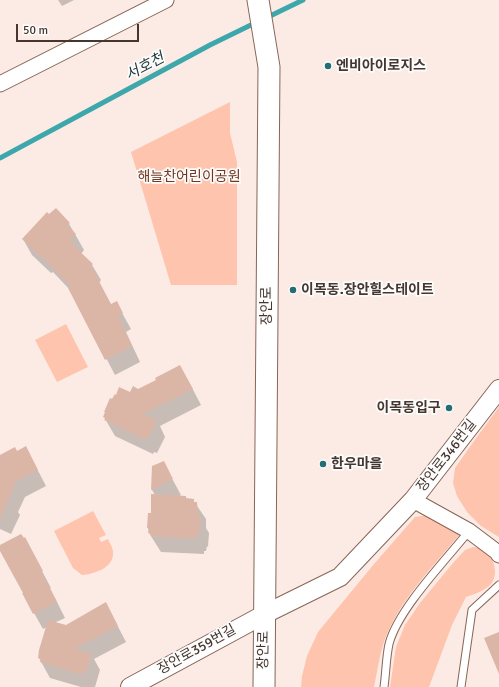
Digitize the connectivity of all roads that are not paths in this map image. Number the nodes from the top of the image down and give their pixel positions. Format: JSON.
{"nodes":[{"id":1,"x":166,"y":0,"type":"edge"},
{"id":2,"x":258,"y":1,"type":"edge"},
{"id":3,"x":0,"y":84,"type":"edge"},
{"id":4,"x":499,"y":389,"type":"edge"},
{"id":5,"x":413,"y":500,"type":"junction"},
{"id":6,"x":470,"y":531,"type":"junction"},
{"id":7,"x":499,"y":555,"type":"edge"},
{"id":8,"x":499,"y":585,"type":"edge"},
{"id":9,"x":265,"y":614,"type":"junction"},
{"id":10,"x":130,"y":687,"type":"edge"},
{"id":11,"x":264,"y":687,"type":"edge"},
{"id":12,"x":384,"y":687,"type":"edge"},
{"id":13,"x":461,"y":687,"type":"edge"}],
"edges":[{"from":1,"to":3,"type":"street"},
{"from":2,"to":9,"type":"main road","name":"장안로"},
{"from":4,"to":5,"type":"street","name":"장안로346번길"},
{"from":5,"to":6,"type":"street","name":"장안로346번길"},
{"from":5,"to":9,"type":"street","name":"장안로"},
{"from":6,"to":7,"type":"street","name":"장안로346번길"},
{"from":6,"to":12,"type":"lane"},
{"from":8,"to":13,"type":"lane"},
{"from":9,"to":10,"type":"street","name":"장안로359번길"},
{"from":9,"to":11,"type":"main road","name":"장안로"}]}
